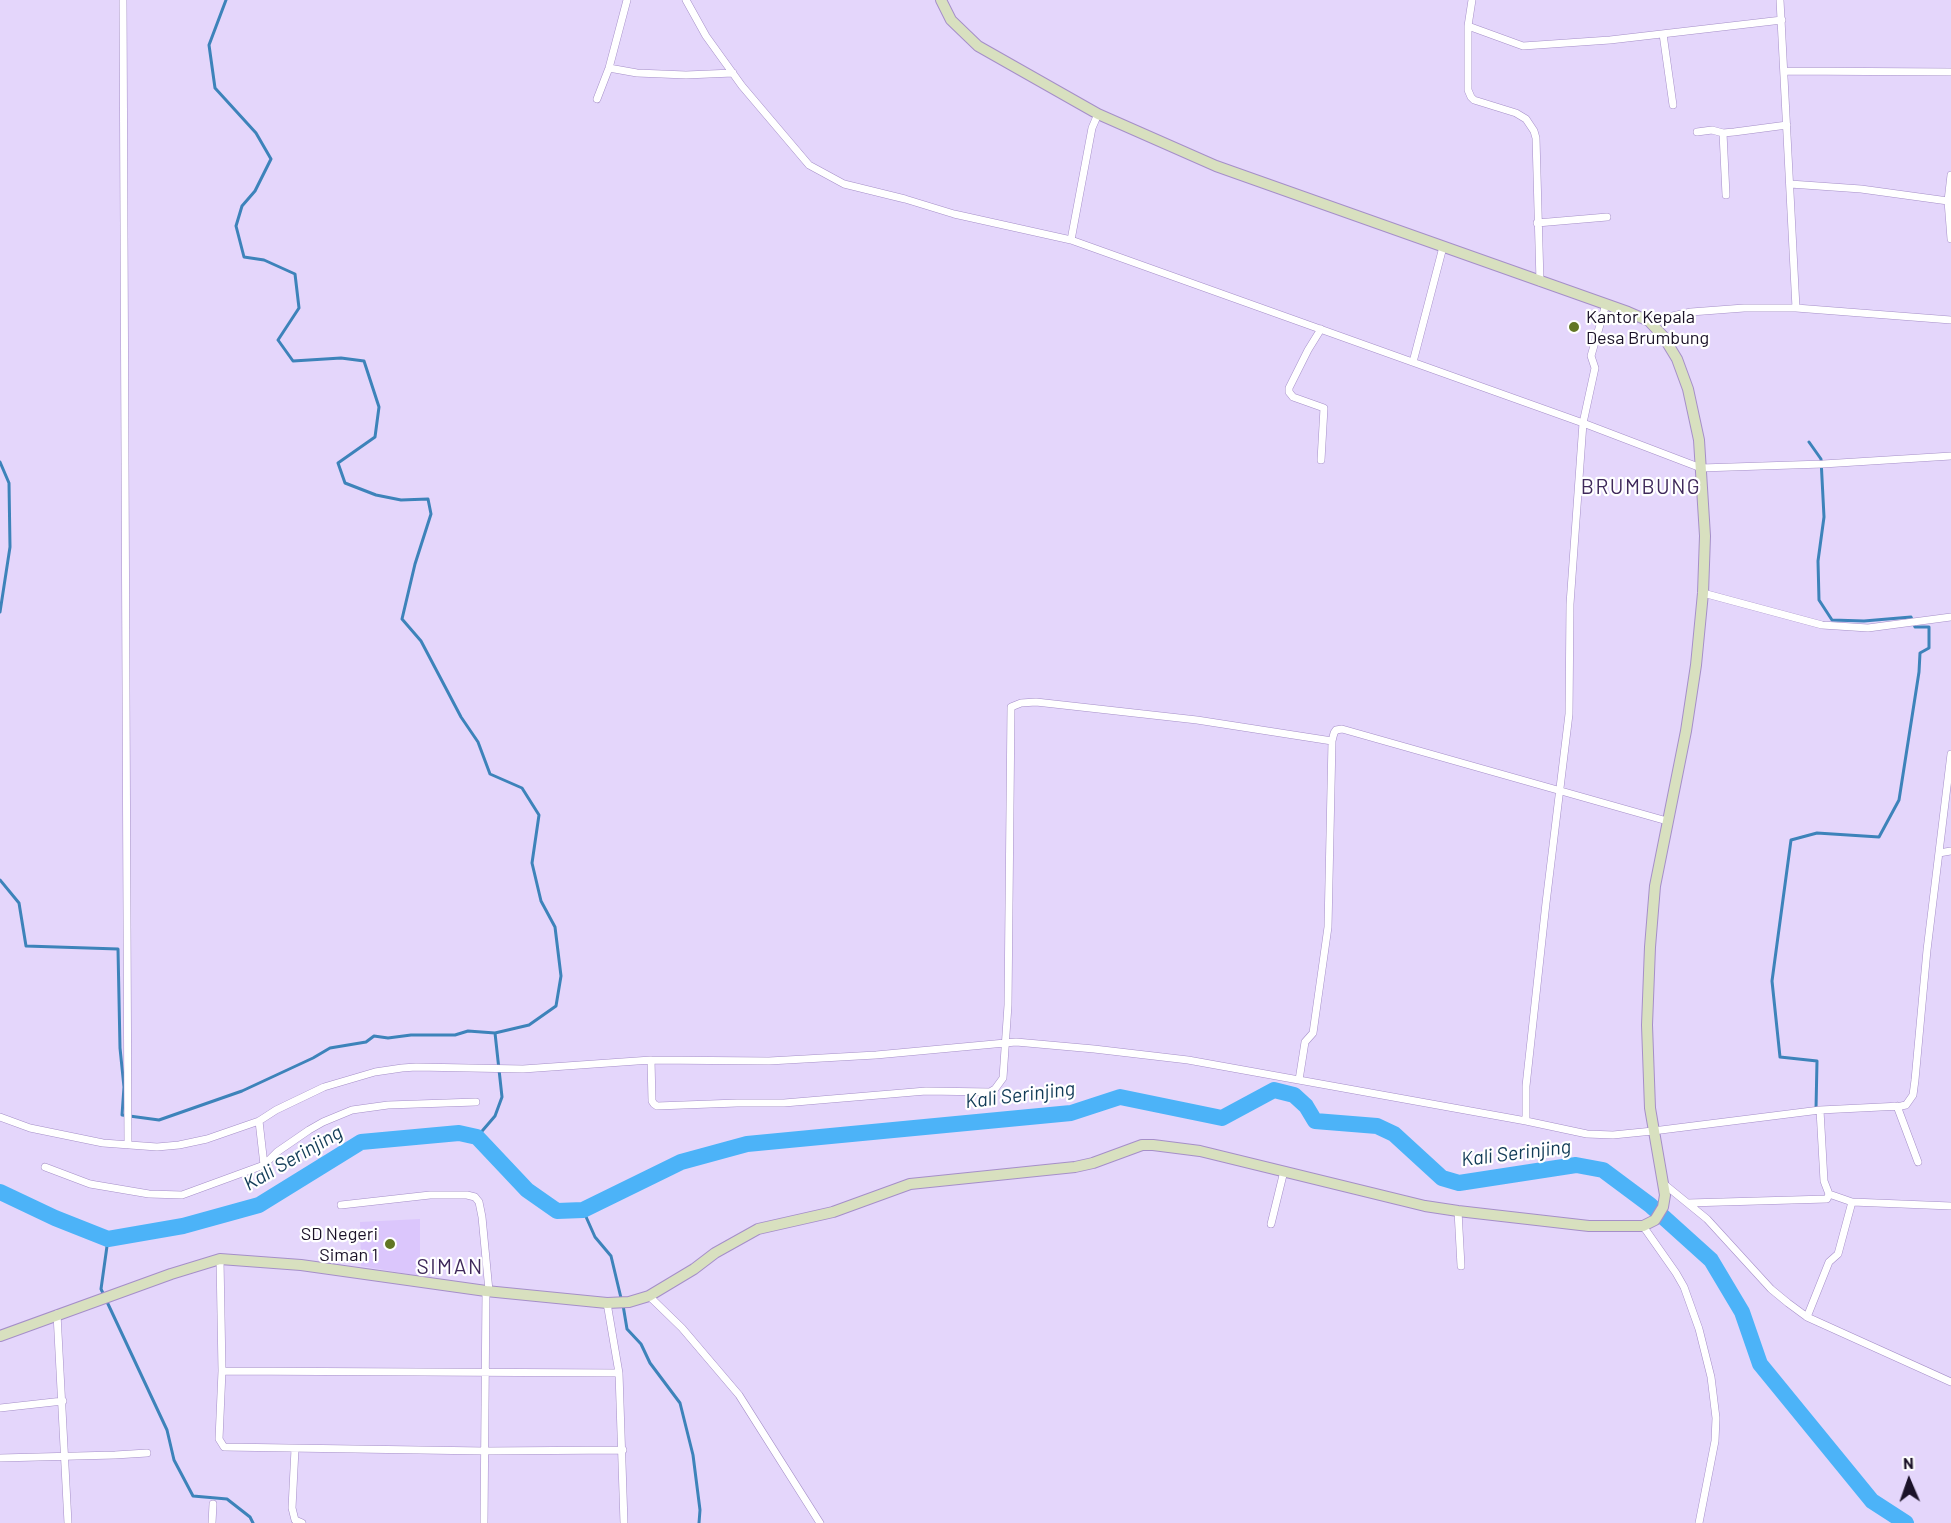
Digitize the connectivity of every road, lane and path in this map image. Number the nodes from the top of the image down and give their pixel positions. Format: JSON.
{"nodes":[{"id":1,"x":123,"y":0,"type":"edge"},
{"id":2,"x":627,"y":0,"type":"edge"},
{"id":3,"x":686,"y":0,"type":"edge"},
{"id":4,"x":941,"y":0,"type":"edge"},
{"id":5,"x":1472,"y":0,"type":"edge"},
{"id":6,"x":1780,"y":0,"type":"edge"},
{"id":7,"x":1782,"y":20,"type":"junction"},
{"id":8,"x":1468,"y":26,"type":"junction"},
{"id":9,"x":1663,"y":34,"type":"junction"},
{"id":10,"x":609,"y":68,"type":"junction"},
{"id":11,"x":1784,"y":71,"type":"junction"},
{"id":12,"x":1951,"y":72,"type":"edge"},
{"id":13,"x":733,"y":73,"type":"junction"},
{"id":14,"x":597,"y":99,"type":"dead end"},
{"id":15,"x":1673,"y":105,"type":"dead end"},
{"id":16,"x":1098,"y":114,"type":"junction"},
{"id":17,"x":1787,"y":125,"type":"junction"},
{"id":18,"x":1698,"y":132,"type":"dead end"},
{"id":19,"x":1723,"y":133,"type":"junction"},
{"id":20,"x":1951,"y":175,"type":"edge"},
{"id":21,"x":1790,"y":184,"type":"junction"},
{"id":22,"x":1726,"y":195,"type":"dead end"},
{"id":23,"x":1948,"y":201,"type":"junction"},
{"id":24,"x":1607,"y":217,"type":"dead end"},
{"id":25,"x":1538,"y":223,"type":"junction"},
{"id":26,"x":1951,"y":239,"type":"edge"},
{"id":27,"x":1071,"y":240,"type":"junction"},
{"id":28,"x":1443,"y":247,"type":"junction"},
{"id":29,"x":1540,"y":282,"type":"junction"},
{"id":30,"x":1606,"y":304,"type":"junction"},
{"id":31,"x":1796,"y":308,"type":"junction"},
{"id":32,"x":1951,"y":320,"type":"edge"},
{"id":33,"x":1649,"y":321,"type":"junction"},
{"id":34,"x":1321,"y":329,"type":"junction"},
{"id":35,"x":1413,"y":362,"type":"junction"},
{"id":36,"x":1583,"y":423,"type":"junction"},
{"id":37,"x":1951,"y":456,"type":"edge"},
{"id":38,"x":1321,"y":459,"type":"dead end"},
{"id":39,"x":1701,"y":468,"type":"junction"},
{"id":40,"x":1703,"y":593,"type":"junction"},
{"id":41,"x":1951,"y":617,"type":"edge"},
{"id":42,"x":1332,"y":741,"type":"junction"},
{"id":43,"x":1951,"y":754,"type":"edge"},
{"id":44,"x":1559,"y":791,"type":"junction"},
{"id":45,"x":1667,"y":821,"type":"junction"},
{"id":46,"x":1951,"y":851,"type":"edge"},
{"id":47,"x":1939,"y":853,"type":"junction"},
{"id":48,"x":1006,"y":1043,"type":"junction"},
{"id":49,"x":651,"y":1060,"type":"junction"},
{"id":50,"x":1299,"y":1080,"type":"junction"},
{"id":51,"x":476,"y":1102,"type":"dead end"},
{"id":52,"x":1897,"y":1106,"type":"junction"},
{"id":53,"x":1818,"y":1110,"type":"junction"},
{"id":54,"x":0,"y":1117,"type":"edge"},
{"id":55,"x":259,"y":1121,"type":"junction"},
{"id":56,"x":1526,"y":1121,"type":"junction"},
{"id":57,"x":1653,"y":1131,"type":"junction"},
{"id":58,"x":128,"y":1145,"type":"junction"},
{"id":59,"x":1918,"y":1162,"type":"dead end"},
{"id":60,"x":264,"y":1165,"type":"junction"},
{"id":61,"x":45,"y":1167,"type":"dead end"},
{"id":62,"x":1284,"y":1171,"type":"junction"},
{"id":63,"x":1664,"y":1184,"type":"junction"},
{"id":64,"x":1829,"y":1195,"type":"junction"},
{"id":65,"x":1688,"y":1203,"type":"junction"},
{"id":66,"x":1852,"y":1204,"type":"junction"},
{"id":67,"x":341,"y":1205,"type":"dead end"},
{"id":68,"x":1951,"y":1206,"type":"edge"},
{"id":69,"x":1458,"y":1211,"type":"junction"},
{"id":70,"x":1271,"y":1224,"type":"dead end"},
{"id":71,"x":1642,"y":1226,"type":"junction"},
{"id":72,"x":219,"y":1259,"type":"junction"},
{"id":73,"x":1461,"y":1266,"type":"dead end"},
{"id":74,"x":488,"y":1291,"type":"junction"},
{"id":75,"x":649,"y":1296,"type":"junction"},
{"id":76,"x":610,"y":1303,"type":"junction"},
{"id":77,"x":57,"y":1314,"type":"junction"},
{"id":78,"x":1808,"y":1317,"type":"junction"},
{"id":79,"x":0,"y":1336,"type":"edge"},
{"id":80,"x":222,"y":1371,"type":"junction"},
{"id":81,"x":485,"y":1372,"type":"junction"},
{"id":82,"x":619,"y":1373,"type":"junction"},
{"id":83,"x":1951,"y":1382,"type":"edge"},
{"id":84,"x":63,"y":1401,"type":"junction"},
{"id":85,"x":0,"y":1408,"type":"edge"},
{"id":86,"x":295,"y":1449,"type":"junction"},
{"id":87,"x":622,"y":1450,"type":"junction"},
{"id":88,"x":485,"y":1451,"type":"junction"},
{"id":89,"x":147,"y":1453,"type":"dead end"},
{"id":90,"x":65,"y":1457,"type":"junction"},
{"id":91,"x":0,"y":1458,"type":"edge"},
{"id":92,"x":213,"y":1504,"type":"dead end"},
{"id":93,"x":68,"y":1523,"type":"edge"},
{"id":94,"x":212,"y":1523,"type":"edge"},
{"id":95,"x":302,"y":1523,"type":"edge"},
{"id":96,"x":484,"y":1523,"type":"edge"},
{"id":97,"x":624,"y":1523,"type":"edge"},
{"id":98,"x":820,"y":1523,"type":"edge"},
{"id":99,"x":1700,"y":1523,"type":"edge"}],
"edges":[{"from":1,"to":58,"type":"street"},
{"from":2,"to":10,"type":"street"},
{"from":3,"to":13,"type":"street"},
{"from":4,"to":16,"type":"main road"},
{"from":5,"to":8,"type":"street"},
{"from":6,"to":7,"type":"street"},
{"from":7,"to":9,"type":"street"},
{"from":7,"to":11,"type":"street"},
{"from":8,"to":9,"type":"street"},
{"from":8,"to":25,"type":"street"},
{"from":9,"to":15,"type":"street"},
{"from":10,"to":13,"type":"street"},
{"from":10,"to":14,"type":"street"},
{"from":11,"to":12,"type":"street"},
{"from":11,"to":17,"type":"street"},
{"from":13,"to":27,"type":"street"},
{"from":16,"to":27,"type":"street"},
{"from":16,"to":28,"type":"main road"},
{"from":17,"to":19,"type":"street"},
{"from":17,"to":21,"type":"street"},
{"from":18,"to":19,"type":"street"},
{"from":19,"to":22,"type":"street"},
{"from":20,"to":23,"type":"street"},
{"from":21,"to":23,"type":"street"},
{"from":21,"to":31,"type":"street"},
{"from":23,"to":26,"type":"street"},
{"from":24,"to":25,"type":"street"},
{"from":25,"to":29,"type":"street"},
{"from":27,"to":34,"type":"street"},
{"from":28,"to":29,"type":"main road"},
{"from":28,"to":35,"type":"street"},
{"from":29,"to":30,"type":"main road"},
{"from":30,"to":33,"type":"main road"},
{"from":30,"to":36,"type":"street"},
{"from":31,"to":32,"type":"street"},
{"from":31,"to":33,"type":"street"},
{"from":33,"to":39,"type":"main road"},
{"from":34,"to":35,"type":"street"},
{"from":34,"to":38,"type":"street"},
{"from":35,"to":36,"type":"street"},
{"from":36,"to":39,"type":"street"},
{"from":36,"to":44,"type":"street"},
{"from":37,"to":39,"type":"street"},
{"from":39,"to":40,"type":"main road"},
{"from":40,"to":41,"type":"street"},
{"from":40,"to":45,"type":"main road"},
{"from":42,"to":44,"type":"street"},
{"from":42,"to":48,"type":"street"},
{"from":42,"to":50,"type":"street"},
{"from":43,"to":47,"type":"street"},
{"from":44,"to":45,"type":"street"},
{"from":44,"to":56,"type":"street"},
{"from":45,"to":57,"type":"main road"},
{"from":46,"to":47,"type":"street"},
{"from":47,"to":52,"type":"street"},
{"from":48,"to":49,"type":"street"},
{"from":48,"to":49,"type":"street"},
{"from":48,"to":50,"type":"street"},
{"from":49,"to":55,"type":"street"},
{"from":50,"to":56,"type":"street"},
{"from":51,"to":60,"type":"street"},
{"from":52,"to":53,"type":"street"},
{"from":52,"to":59,"type":"street"},
{"from":53,"to":57,"type":"street"},
{"from":53,"to":64,"type":"street"},
{"from":54,"to":58,"type":"street"},
{"from":55,"to":58,"type":"street"},
{"from":55,"to":60,"type":"street"},
{"from":56,"to":57,"type":"street"},
{"from":57,"to":63,"type":"main road"},
{"from":60,"to":61,"type":"street"},
{"from":62,"to":69,"type":"main road"},
{"from":62,"to":70,"type":"street"},
{"from":62,"to":75,"type":"main road"},
{"from":63,"to":65,"type":"street"},
{"from":63,"to":71,"type":"main road"},
{"from":64,"to":65,"type":"street"},
{"from":64,"to":66,"type":"street"},
{"from":65,"to":78,"type":"street"},
{"from":66,"to":68,"type":"street"},
{"from":66,"to":78,"type":"street"},
{"from":67,"to":74,"type":"street"},
{"from":69,"to":71,"type":"main road"},
{"from":69,"to":73,"type":"street"},
{"from":71,"to":99,"type":"street"},
{"from":72,"to":74,"type":"main road"},
{"from":72,"to":77,"type":"main road"},
{"from":72,"to":80,"type":"street"},
{"from":74,"to":76,"type":"main road"},
{"from":74,"to":81,"type":"street"},
{"from":75,"to":76,"type":"main road"},
{"from":75,"to":98,"type":"street"},
{"from":76,"to":82,"type":"street"},
{"from":77,"to":79,"type":"main road"},
{"from":77,"to":84,"type":"street"},
{"from":78,"to":83,"type":"street"},
{"from":80,"to":81,"type":"street"},
{"from":80,"to":86,"type":"street"},
{"from":81,"to":82,"type":"street"},
{"from":81,"to":88,"type":"street"},
{"from":82,"to":87,"type":"street"},
{"from":84,"to":85,"type":"street"},
{"from":84,"to":90,"type":"street"},
{"from":86,"to":88,"type":"street"},
{"from":86,"to":95,"type":"street"},
{"from":87,"to":88,"type":"street"},
{"from":87,"to":97,"type":"street"},
{"from":88,"to":96,"type":"street"},
{"from":89,"to":90,"type":"street"},
{"from":90,"to":91,"type":"street"},
{"from":90,"to":93,"type":"street"},
{"from":92,"to":94,"type":"street"}]}
